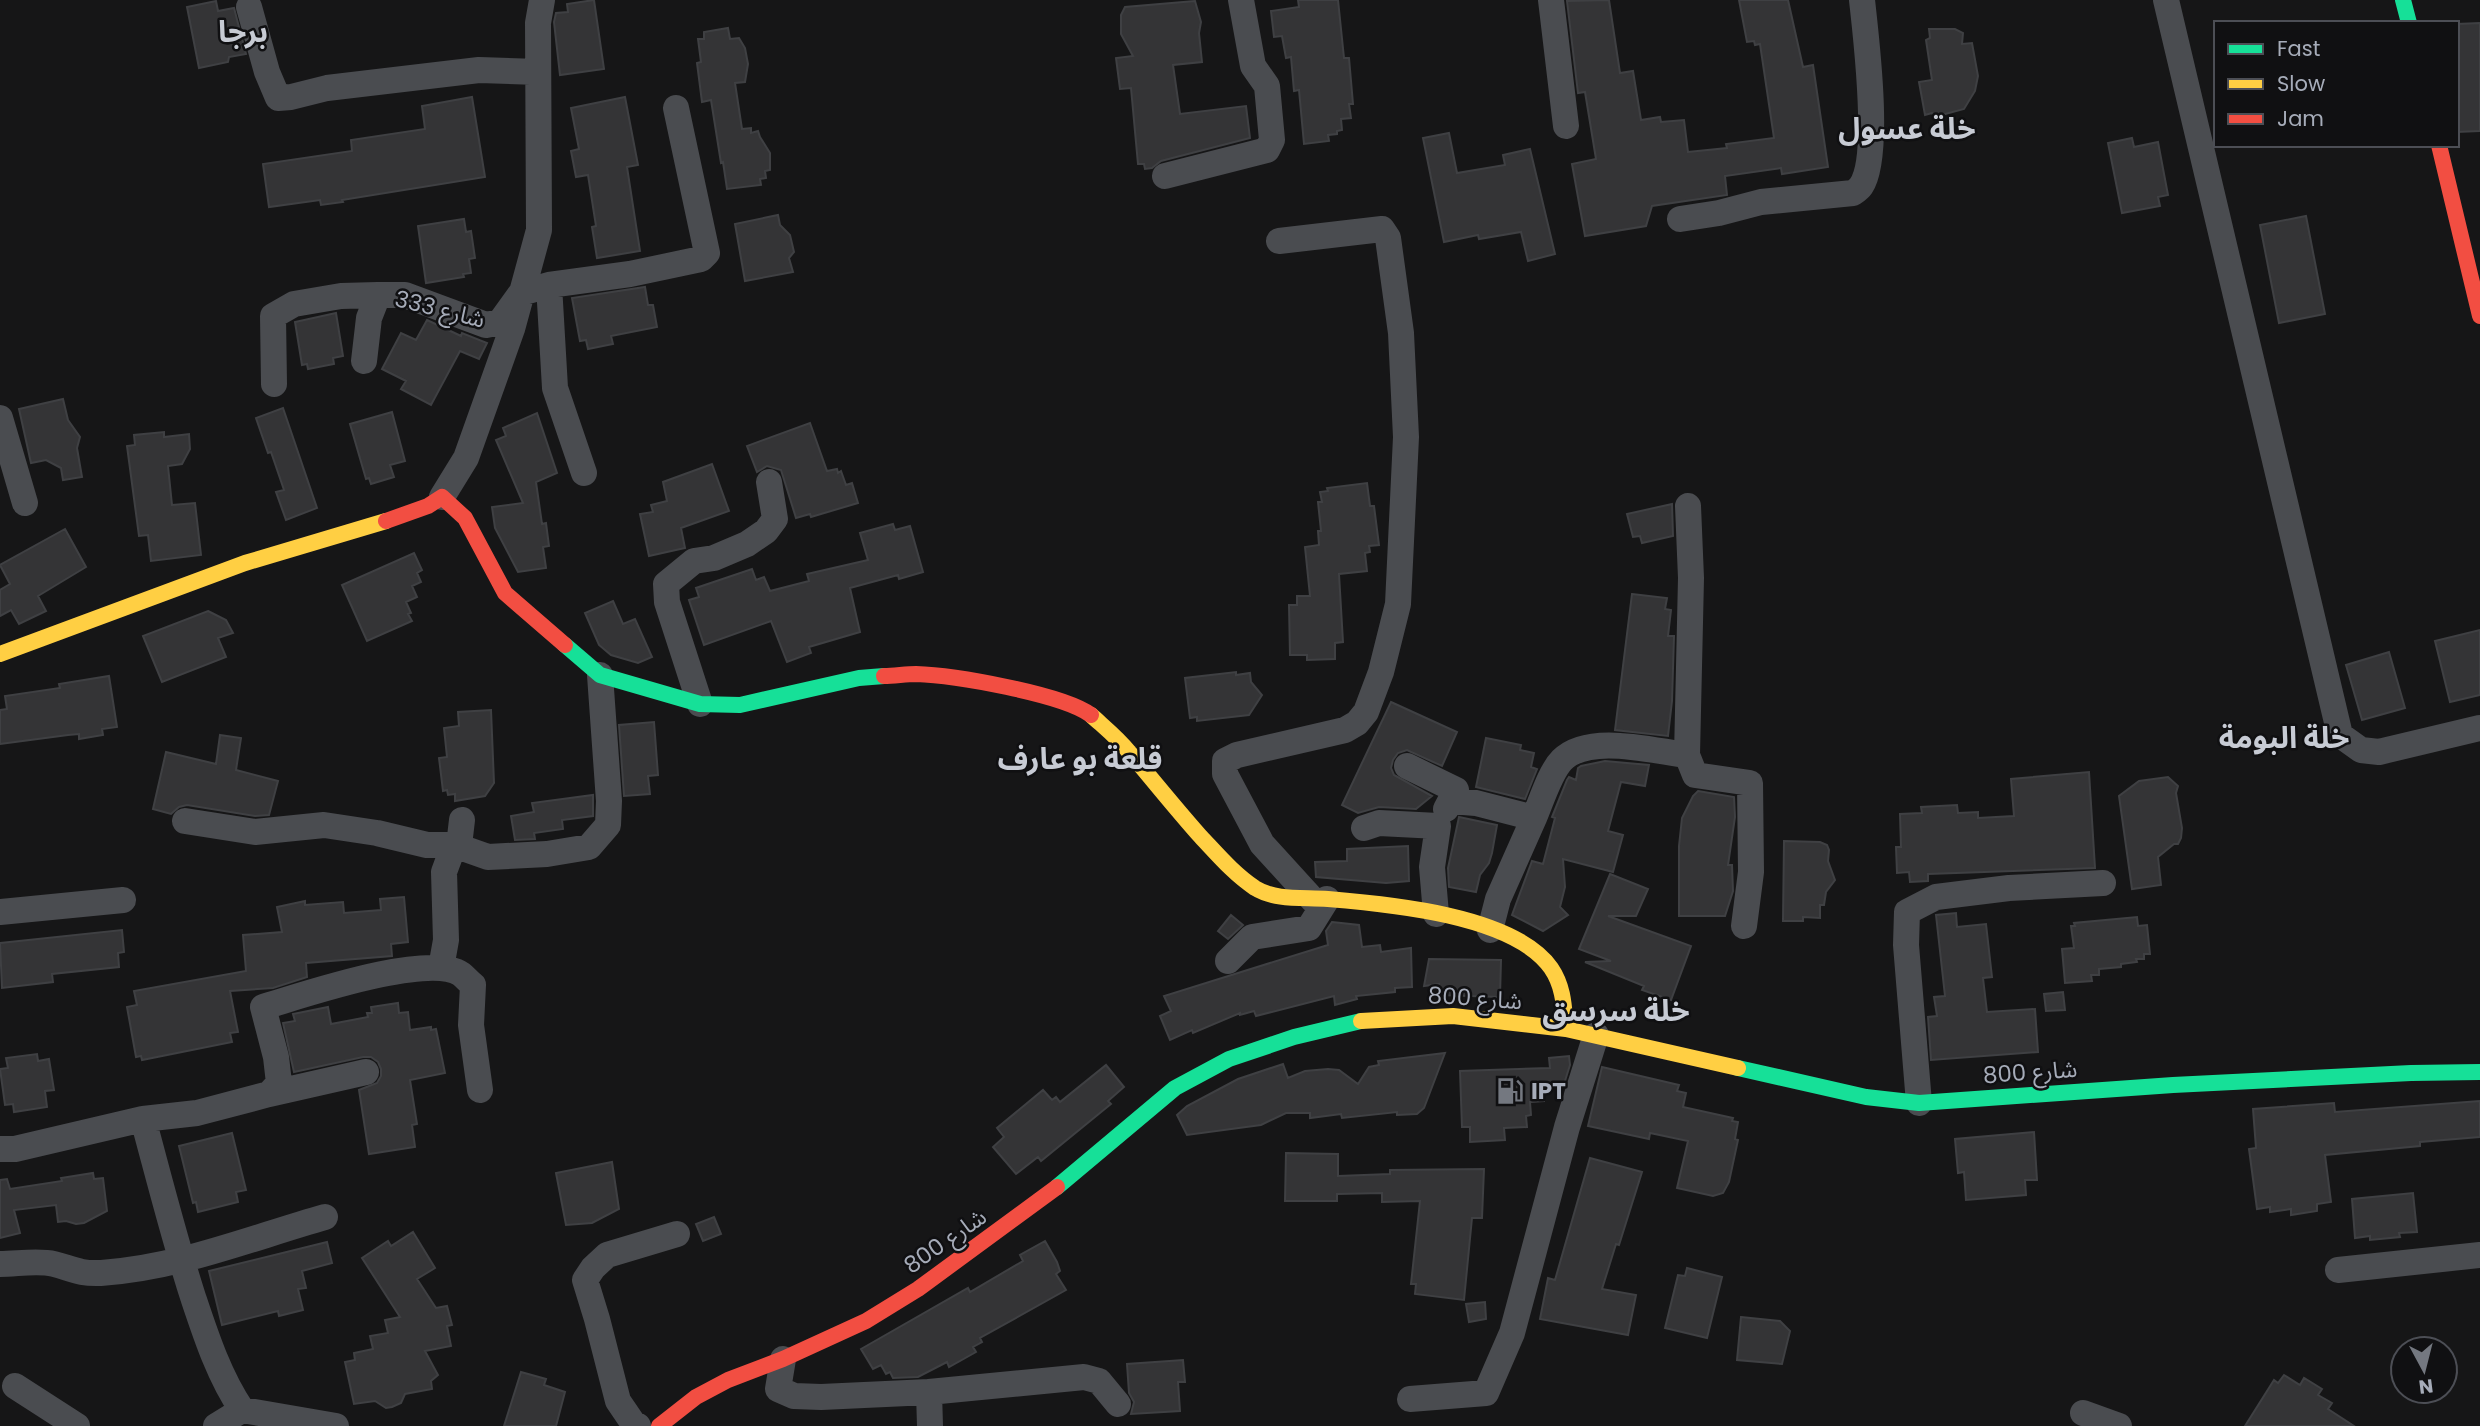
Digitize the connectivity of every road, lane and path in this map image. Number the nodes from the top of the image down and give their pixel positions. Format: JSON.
{"nodes":[{"id":1,"x":542,"y":0,"type":"edge"},
{"id":2,"x":1241,"y":0,"type":"edge"},
{"id":3,"x":1551,"y":0,"type":"edge"},
{"id":4,"x":1862,"y":0,"type":"edge"},
{"id":5,"x":2165,"y":0,"type":"edge"},
{"id":6,"x":2403,"y":0,"type":"edge"},
{"id":7,"x":249,"y":7,"type":"dead end"},
{"id":8,"x":2408,"y":21,"type":"edge"},
{"id":9,"x":538,"y":72,"type":"junction"},
{"id":10,"x":676,"y":108,"type":"dead end"},
{"id":11,"x":1566,"y":126,"type":"dead end"},
{"id":12,"x":2438,"y":147,"type":"edge"},
{"id":13,"x":1165,"y":176,"type":"dead end"},
{"id":14,"x":1680,"y":219,"type":"dead end"},
{"id":15,"x":1279,"y":241,"type":"dead end"},
{"id":16,"x":550,"y":285,"type":"junction"},
{"id":17,"x":521,"y":293,"type":"junction"},
{"id":18,"x":378,"y":295,"type":"junction"},
{"id":19,"x":2480,"y":316,"type":"edge"},
{"id":20,"x":365,"y":361,"type":"dead end"},
{"id":21,"x":274,"y":384,"type":"dead end"},
{"id":22,"x":0,"y":418,"type":"edge"},
{"id":23,"x":584,"y":473,"type":"dead end"},
{"id":24,"x":769,"y":482,"type":"dead end"},
{"id":25,"x":442,"y":498,"type":"junction"},
{"id":26,"x":25,"y":503,"type":"dead end"},
{"id":27,"x":1688,"y":506,"type":"dead end"},
{"id":28,"x":0,"y":654,"type":"edge"},
{"id":29,"x":600,"y":675,"type":"junction"},
{"id":30,"x":700,"y":704,"type":"junction"},
{"id":31,"x":2480,"y":728,"type":"edge"},
{"id":32,"x":1688,"y":755,"type":"junction"},
{"id":33,"x":1407,"y":766,"type":"dead end"},
{"id":34,"x":1451,"y":801,"type":"junction"},
{"id":35,"x":1534,"y":818,"type":"junction"},
{"id":36,"x":462,"y":820,"type":"dead end"},
{"id":37,"x":185,"y":821,"type":"dead end"},
{"id":38,"x":1437,"y":826,"type":"junction"},
{"id":39,"x":1364,"y":828,"type":"dead end"},
{"id":40,"x":454,"y":845,"type":"junction"},
{"id":41,"x":2103,"y":883,"type":"dead end"},
{"id":42,"x":1320,"y":899,"type":"junction"},
{"id":43,"x":123,"y":900,"type":"dead end"},
{"id":44,"x":0,"y":912,"type":"edge"},
{"id":45,"x":1436,"y":914,"type":"junction"},
{"id":46,"x":1744,"y":926,"type":"dead end"},
{"id":47,"x":1490,"y":930,"type":"junction"},
{"id":48,"x":1228,"y":961,"type":"dead end"},
{"id":49,"x":441,"y":968,"type":"junction"},
{"id":50,"x":1566,"y":1029,"type":"junction"},
{"id":51,"x":1596,"y":1035,"type":"junction"},
{"id":52,"x":366,"y":1072,"type":"dead end"},
{"id":53,"x":2480,"y":1072,"type":"edge"},
{"id":54,"x":480,"y":1090,"type":"dead end"},
{"id":55,"x":269,"y":1094,"type":"junction"},
{"id":56,"x":1919,"y":1103,"type":"junction"},
{"id":57,"x":143,"y":1119,"type":"junction"},
{"id":58,"x":0,"y":1149,"type":"edge"},
{"id":59,"x":325,"y":1217,"type":"dead end"},
{"id":60,"x":677,"y":1234,"type":"dead end"},
{"id":61,"x":2480,"y":1255,"type":"edge"},
{"id":62,"x":181,"y":1261,"type":"junction"},
{"id":63,"x":0,"y":1264,"type":"edge"},
{"id":64,"x":2338,"y":1270,"type":"dead end"},
{"id":65,"x":783,"y":1359,"type":"junction"},
{"id":66,"x":15,"y":1386,"type":"dead end"},
{"id":67,"x":929,"y":1392,"type":"junction"},
{"id":68,"x":1410,"y":1399,"type":"dead end"},
{"id":69,"x":1118,"y":1404,"type":"dead end"},
{"id":70,"x":242,"y":1410,"type":"junction"},
{"id":71,"x":2083,"y":1413,"type":"dead end"},
{"id":72,"x":77,"y":1426,"type":"edge"},
{"id":73,"x":216,"y":1426,"type":"edge"},
{"id":74,"x":336,"y":1426,"type":"edge"},
{"id":75,"x":638,"y":1426,"type":"edge"},
{"id":76,"x":659,"y":1426,"type":"edge"},
{"id":77,"x":930,"y":1426,"type":"edge"},
{"id":78,"x":2119,"y":1426,"type":"edge"}],
"edges":[{"from":1,"to":9,"type":"street"},
{"from":2,"to":13,"type":"street"},
{"from":3,"to":11,"type":"street"},
{"from":4,"to":14,"type":"street"},
{"from":5,"to":31,"type":"street"},
{"from":6,"to":8,"type":"main road"},
{"from":7,"to":9,"type":"street"},
{"from":9,"to":17,"type":"street"},
{"from":10,"to":16,"type":"street"},
{"from":12,"to":19,"type":"main road"},
{"from":15,"to":42,"type":"street"},
{"from":16,"to":17,"type":"street"},
{"from":16,"to":23,"type":"street"},
{"from":17,"to":18,"type":"street","name":"شارع 333"},
{"from":17,"to":25,"type":"street"},
{"from":18,"to":20,"type":"street","name":"شارع 333"},
{"from":18,"to":21,"type":"street"},
{"from":22,"to":26,"type":"street"},
{"from":24,"to":30,"type":"street"},
{"from":25,"to":28,"type":"main road"},
{"from":25,"to":29,"type":"main road"},
{"from":27,"to":32,"type":"street"},
{"from":29,"to":30,"type":"main road"},
{"from":29,"to":40,"type":"street"},
{"from":30,"to":42,"type":"main road"},
{"from":32,"to":35,"type":"street"},
{"from":32,"to":46,"type":"street"},
{"from":33,"to":34,"type":"street"},
{"from":34,"to":35,"type":"street"},
{"from":34,"to":38,"type":"street"},
{"from":35,"to":47,"type":"street"},
{"from":36,"to":40,"type":"street"},
{"from":37,"to":40,"type":"street"},
{"from":38,"to":39,"type":"street"},
{"from":38,"to":45,"type":"street"},
{"from":40,"to":49,"type":"street"},
{"from":41,"to":56,"type":"street"},
{"from":42,"to":45,"type":"main road"},
{"from":42,"to":48,"type":"street"},
{"from":43,"to":44,"type":"street"},
{"from":45,"to":47,"type":"main road"},
{"from":47,"to":50,"type":"main road"},
{"from":49,"to":54,"type":"street"},
{"from":49,"to":55,"type":"street"},
{"from":50,"to":51,"type":"main road","name":"شارع 800"},
{"from":50,"to":65,"type":"main road","name":"شارع 800"},
{"from":51,"to":56,"type":"main road","name":"شارع 800"},
{"from":51,"to":68,"type":"street"},
{"from":52,"to":55,"type":"street"},
{"from":53,"to":56,"type":"main road","name":"شارع 800"},
{"from":55,"to":57,"type":"street"},
{"from":57,"to":58,"type":"street"},
{"from":57,"to":62,"type":"street"},
{"from":59,"to":62,"type":"street"},
{"from":60,"to":75,"type":"street"},
{"from":61,"to":64,"type":"street"},
{"from":62,"to":63,"type":"street"},
{"from":62,"to":70,"type":"street"},
{"from":65,"to":67,"type":"street"},
{"from":65,"to":76,"type":"main road","name":"شارع 800"},
{"from":66,"to":72,"type":"street"},
{"from":67,"to":69,"type":"street"},
{"from":67,"to":77,"type":"street"},
{"from":70,"to":73,"type":"street"},
{"from":70,"to":74,"type":"street"},
{"from":71,"to":78,"type":"street"}]}
